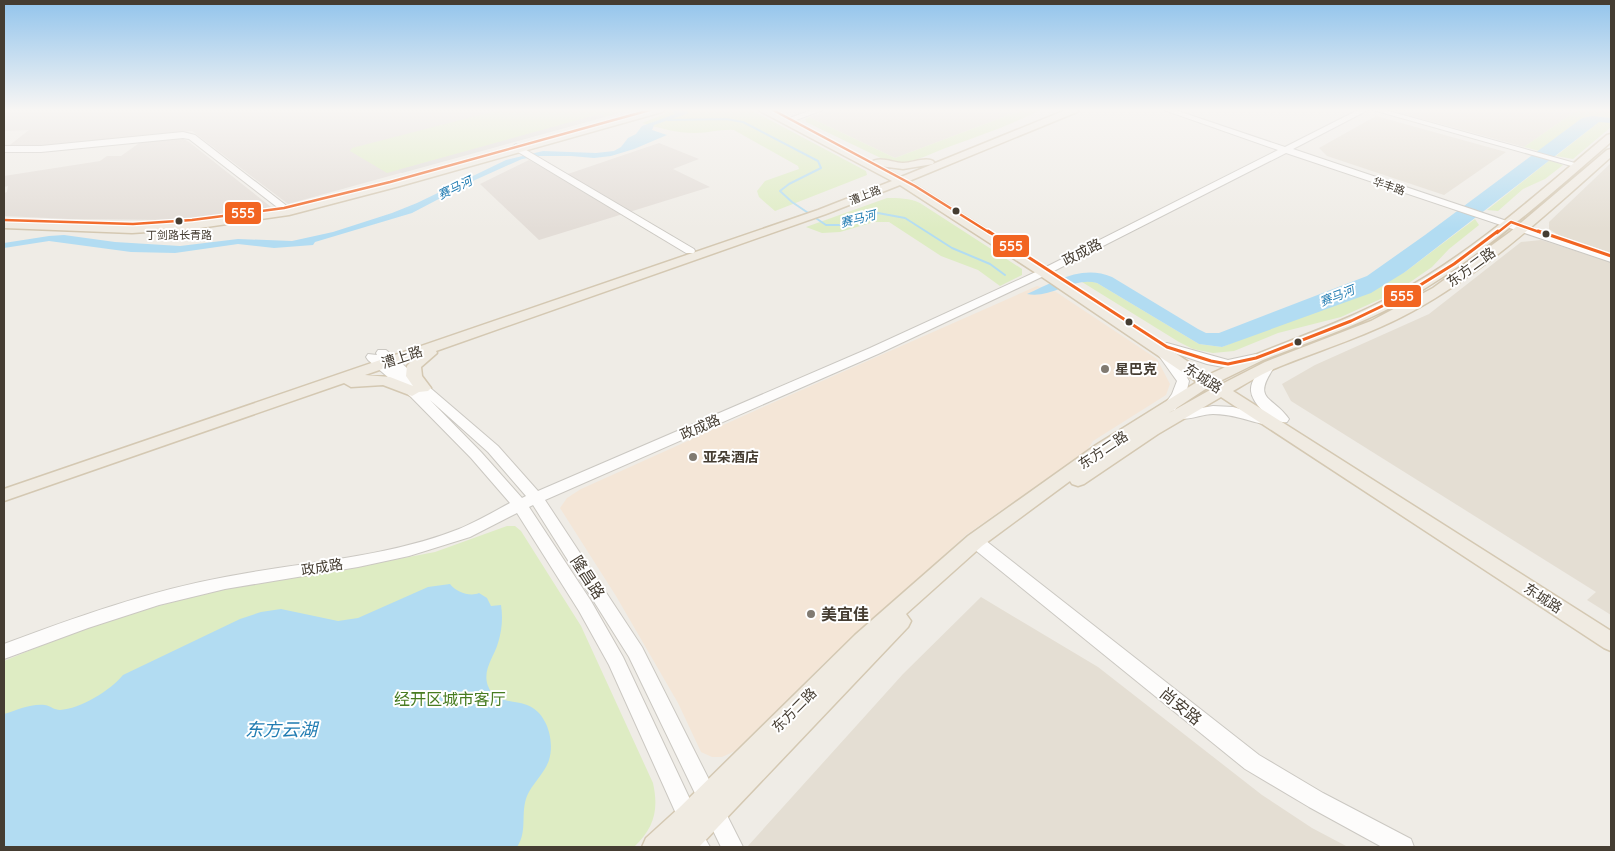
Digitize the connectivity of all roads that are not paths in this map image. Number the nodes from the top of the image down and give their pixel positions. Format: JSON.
{"nodes":[{"id":1,"x":208,"y":150,"type":"edge"},
{"id":2,"x":517,"y":150,"type":"edge"},
{"id":3,"x":521,"y":150,"type":"edge"},
{"id":4,"x":845,"y":150,"type":"edge"},
{"id":5,"x":968,"y":150,"type":"edge"},
{"id":6,"x":972,"y":150,"type":"edge"},
{"id":7,"x":1285,"y":150,"type":"edge"},
{"id":8,"x":1288,"y":150,"type":"edge"},
{"id":9,"x":1522,"y":150,"type":"edge"},
{"id":10,"x":1595,"y":150,"type":"edge"},
{"id":11,"x":1611,"y":152,"type":"edge"},
{"id":12,"x":867,"y":161,"type":"junction"},
{"id":13,"x":938,"y":163,"type":"junction"},
{"id":14,"x":1578,"y":165,"type":"junction"},
{"id":15,"x":899,"y":178,"type":"junction"},
{"id":16,"x":855,"y":190,"type":"junction"},
{"id":17,"x":932,"y":199,"type":"junction"},
{"id":18,"x":846,"y":202,"type":"junction"},
{"id":19,"x":818,"y":209,"type":"junction"},
{"id":20,"x":286,"y":210,"type":"junction"},
{"id":21,"x":1484,"y":215,"type":"joint"},
{"id":22,"x":796,"y":217,"type":"junction"},
{"id":23,"x":4,"y":220,"type":"edge"},
{"id":24,"x":4,"y":225,"type":"edge"},
{"id":25,"x":1516,"y":226,"type":"junction"},
{"id":26,"x":690,"y":251,"type":"junction"},
{"id":27,"x":1611,"y":258,"type":"edge"},
{"id":28,"x":1051,"y":274,"type":"junction"},
{"id":29,"x":484,"y":329,"type":"junction"},
{"id":30,"x":1165,"y":350,"type":"junction"},
{"id":31,"x":1256,"y":358,"type":"junction"},
{"id":32,"x":381,"y":359,"type":"junction"},
{"id":33,"x":1269,"y":366,"type":"junction"},
{"id":34,"x":1219,"y":384,"type":"junction"},
{"id":35,"x":418,"y":389,"type":"junction"},
{"id":36,"x":250,"y":409,"type":"junction"},
{"id":37,"x":1168,"y":414,"type":"junction"},
{"id":38,"x":1280,"y":422,"type":"junction"},
{"id":39,"x":4,"y":486,"type":"edge"},
{"id":40,"x":4,"y":495,"type":"edge"},
{"id":41,"x":537,"y":499,"type":"junction"},
{"id":42,"x":520,"y":505,"type":"junction"},
{"id":43,"x":980,"y":544,"type":"junction"},
{"id":44,"x":1611,"y":631,"type":"edge"},
{"id":45,"x":1611,"y":642,"type":"edge"},
{"id":46,"x":4,"y":652,"type":"edge"},
{"id":47,"x":712,"y":804,"type":"junction"},
{"id":48,"x":690,"y":837,"type":"edge"},
{"id":49,"x":654,"y":847,"type":"edge"},
{"id":50,"x":732,"y":847,"type":"edge"},
{"id":51,"x":1403,"y":847,"type":"edge"}],
"edges":[{"from":1,"to":20,"type":"street"},
{"from":2,"to":20,"type":"main road"},
{"from":3,"to":26,"type":"street"},
{"from":4,"to":12,"type":"main road","name":"东城路"},
{"from":5,"to":13,"type":"main road","name":"漕上路"},
{"from":6,"to":13,"type":"main road","name":"漕上路"},
{"from":7,"to":28,"type":"street","name":"政成路"},
{"from":8,"to":21,"type":"street","name":"华丰路"},
{"from":9,"to":14,"type":"street"},
{"from":10,"to":14,"type":"main road","name":"东方二路"},
{"from":11,"to":25,"type":"main road","name":"东方二路"},
{"from":12,"to":13,"type":"main road"},
{"from":12,"to":15,"type":"main road","name":"东城路"},
{"from":12,"to":16,"type":"main road"},
{"from":13,"to":15,"type":"main road","name":"漕上路"},
{"from":13,"to":17,"type":"main road"},
{"from":14,"to":25,"type":"main road","name":"东方二路"},
{"from":15,"to":16,"type":"main road","name":"漕上路"},
{"from":15,"to":17,"type":"main road","name":"东城路"},
{"from":15,"to":18,"type":"main road","name":"漕上路"},
{"from":16,"to":19,"type":"main road","name":"漕上路"},
{"from":17,"to":18,"type":"main road"},
{"from":17,"to":28,"type":"main road","name":"东城路"},
{"from":18,"to":19,"type":"main road","name":"漕上路"},
{"from":19,"to":22,"type":"main road"},
{"from":20,"to":23,"type":"main road"},
{"from":20,"to":24,"type":"main road"},
{"from":21,"to":25,"type":"street","name":"华丰路"},
{"from":22,"to":26,"type":"main road","name":"漕上路"},
{"from":22,"to":29,"type":"main road","name":"漕上路"},
{"from":25,"to":27,"type":"street","name":"华丰路"},
{"from":25,"to":31,"type":"main road","name":"东方二路"},
{"from":25,"to":33,"type":"main road","name":"东方二路"},
{"from":26,"to":32,"type":"main road","name":"漕上路"},
{"from":28,"to":30,"type":"main road","name":"东城路"},
{"from":28,"to":41,"type":"street","name":"政成路"},
{"from":29,"to":32,"type":"main road","name":"漕上路"},
{"from":29,"to":35,"type":"main road"},
{"from":30,"to":31,"type":"street"},
{"from":30,"to":34,"type":"main road","name":"东城路"},
{"from":30,"to":37,"type":"street"},
{"from":31,"to":34,"type":"main road","name":"东方二路"},
{"from":32,"to":35,"type":"street","name":"隆昌路"},
{"from":32,"to":36,"type":"main road","name":"漕上路"},
{"from":32,"to":39,"type":"main road","name":"漕上路"},
{"from":33,"to":34,"type":"main road","name":"东方二路"},
{"from":33,"to":38,"type":"street"},
{"from":34,"to":37,"type":"main road","name":"东方二路"},
{"from":34,"to":38,"type":"main road","name":"东城路"},
{"from":35,"to":36,"type":"main road"},
{"from":35,"to":41,"type":"street","name":"隆昌路"},
{"from":35,"to":42,"type":"street","name":"隆昌路"},
{"from":36,"to":40,"type":"main road","name":"漕上路"},
{"from":37,"to":38,"type":"street"},
{"from":37,"to":43,"type":"main road","name":"东方二路"},
{"from":38,"to":44,"type":"main road","name":"东城路"},
{"from":38,"to":45,"type":"main road","name":"东城路"},
{"from":41,"to":42,"type":"street","name":"政成路"},
{"from":41,"to":47,"type":"street","name":"隆昌路"},
{"from":42,"to":46,"type":"street","name":"政成路"},
{"from":42,"to":48,"type":"street","name":"隆昌路"},
{"from":43,"to":47,"type":"main road","name":"东方二路"},
{"from":43,"to":51,"type":"street","name":"尚安路"},
{"from":47,"to":48,"type":"main road","name":"东方二路"},
{"from":47,"to":50,"type":"street","name":"隆昌路"},
{"from":48,"to":49,"type":"main road","name":"东方二路"}]}
